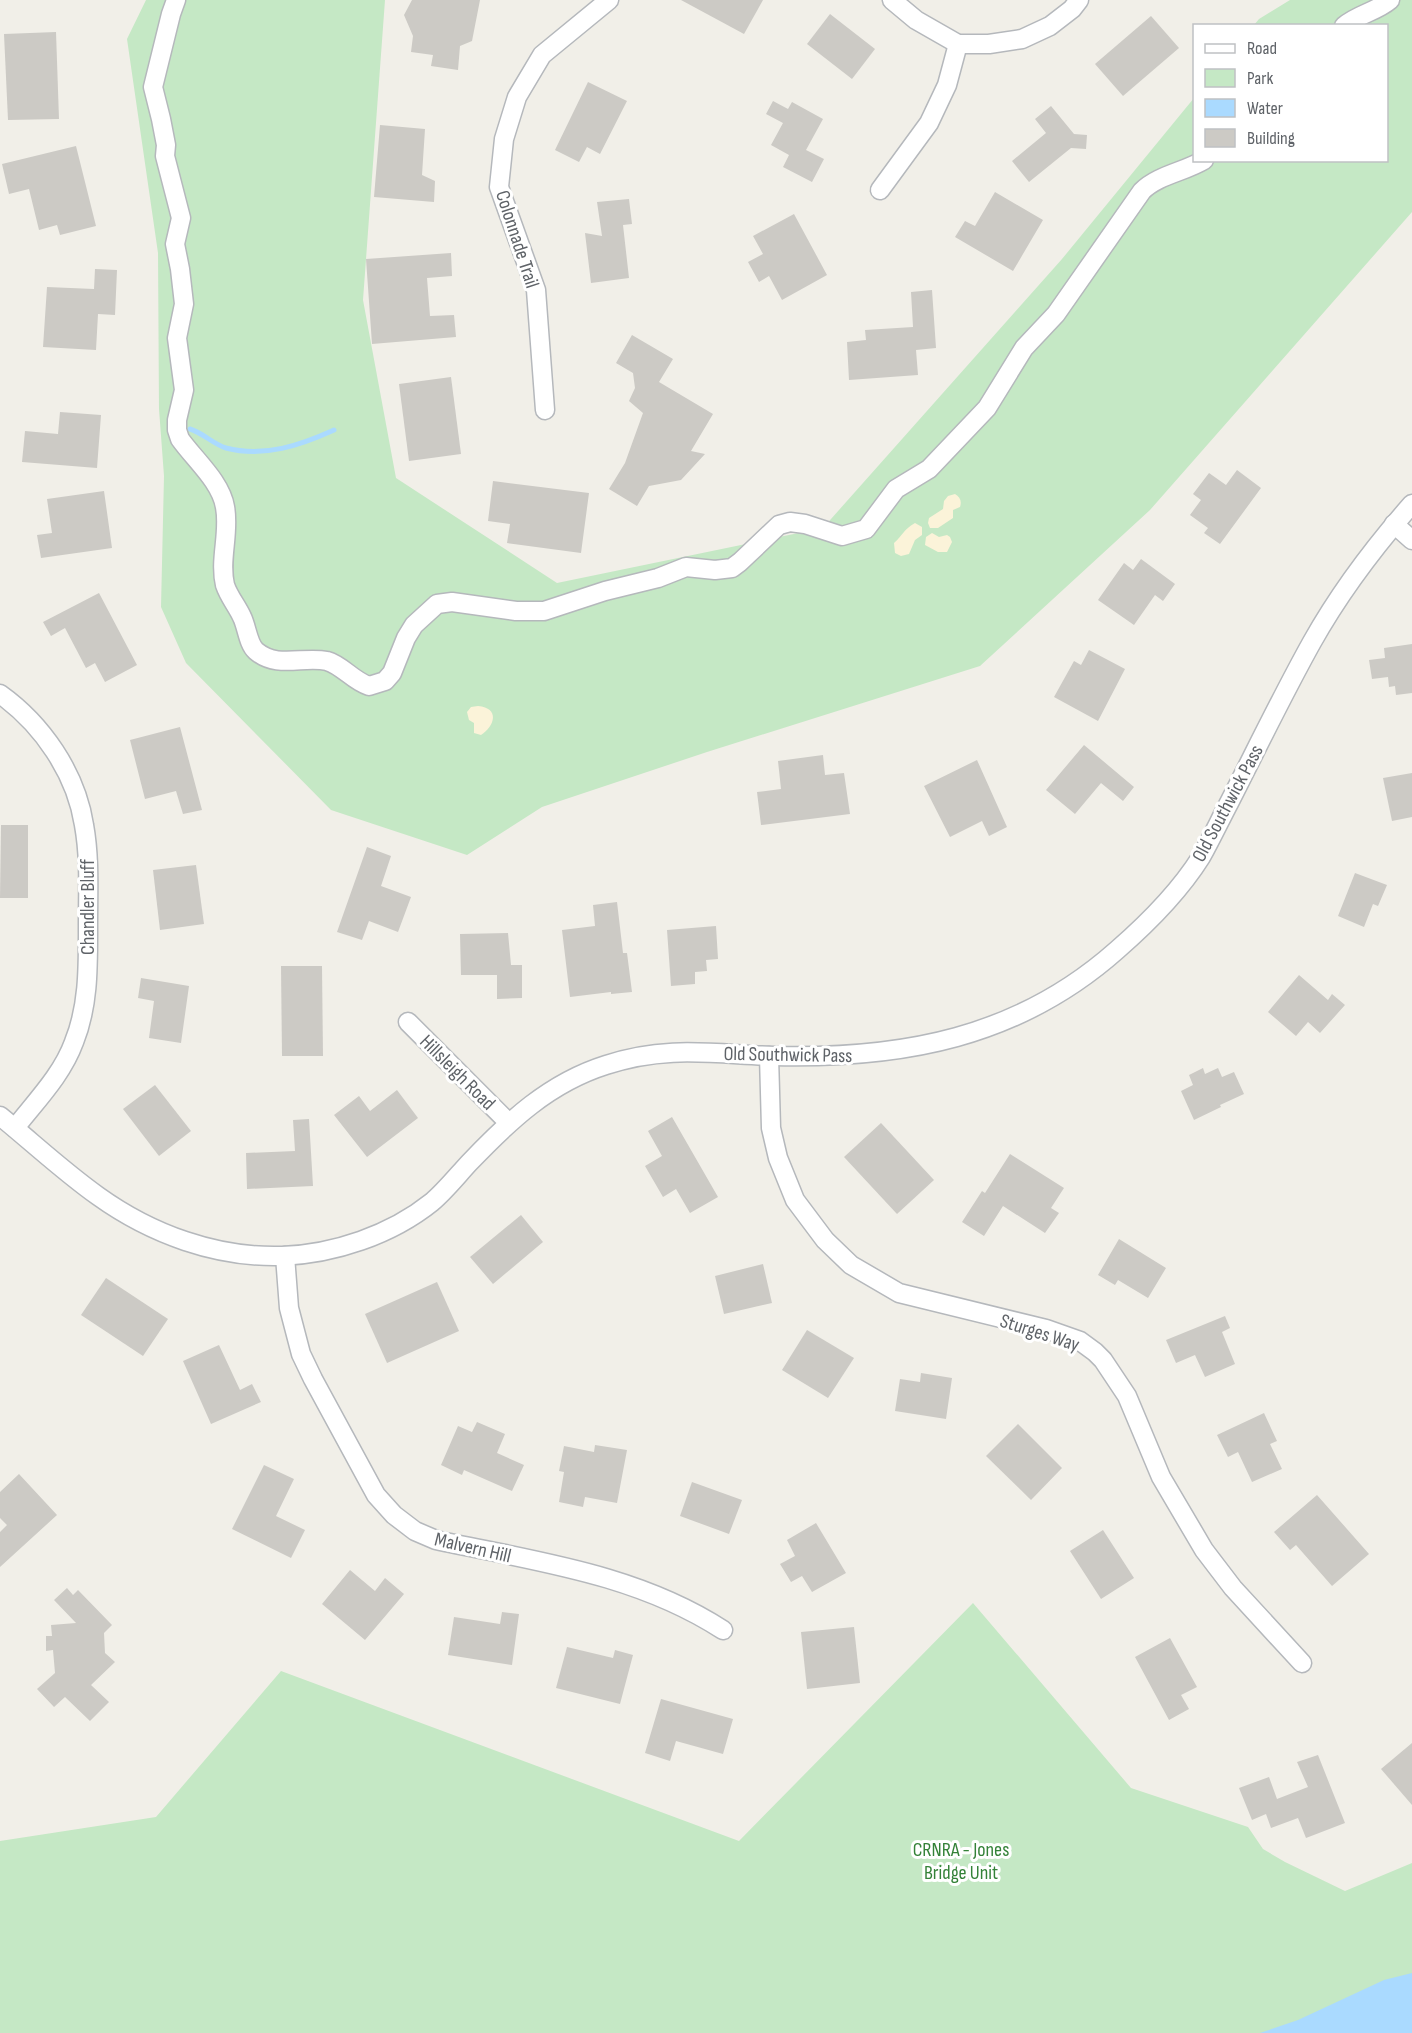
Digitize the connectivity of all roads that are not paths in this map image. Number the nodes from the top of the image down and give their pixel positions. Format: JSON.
{"nodes":[{"id":1,"x":176,"y":0,"type":"edge"},
{"id":2,"x":609,"y":0,"type":"edge"},
{"id":3,"x":892,"y":0,"type":"edge"},
{"id":4,"x":1079,"y":0,"type":"edge"},
{"id":5,"x":1390,"y":0,"type":"edge"},
{"id":6,"x":1347,"y":24,"type":"edge"},
{"id":7,"x":958,"y":44,"type":"junction"},
{"id":8,"x":1200,"y":162,"type":"edge"},
{"id":9,"x":880,"y":190,"type":"dead end"},
{"id":10,"x":545,"y":410,"type":"dead end"},
{"id":11,"x":1412,"y":504,"type":"edge"},
{"id":12,"x":1394,"y":524,"type":"junction"},
{"id":13,"x":1412,"y":540,"type":"edge"},
{"id":14,"x":0,"y":694,"type":"edge"},
{"id":15,"x":408,"y":1022,"type":"dead end"},
{"id":16,"x":769,"y":1056,"type":"junction"},
{"id":17,"x":0,"y":1116,"type":"edge"},
{"id":18,"x":508,"y":1122,"type":"junction"},
{"id":19,"x":15,"y":1128,"type":"junction"},
{"id":20,"x":285,"y":1256,"type":"junction"},
{"id":21,"x":723,"y":1630,"type":"dead end"},
{"id":22,"x":1302,"y":1663,"type":"dead end"}],
"edges":[{"from":1,"to":8,"type":"street"},
{"from":2,"to":10,"type":"street","name":"Colonnade Trail"},
{"from":3,"to":7,"type":"street"},
{"from":4,"to":7,"type":"street"},
{"from":5,"to":6,"type":"street"},
{"from":7,"to":9,"type":"street"},
{"from":11,"to":12,"type":"street","name":"Old Southwick Pass"},
{"from":12,"to":13,"type":"street"},
{"from":12,"to":16,"type":"street","name":"Old Southwick Pass"},
{"from":14,"to":19,"type":"street","name":"Chandler Bluff"},
{"from":15,"to":18,"type":"street","name":"Hillsleigh Road"},
{"from":16,"to":18,"type":"street","name":"Old Southwick Pass"},
{"from":16,"to":22,"type":"street","name":"Sturges Way"},
{"from":17,"to":19,"type":"street","name":"Old Southwick Pass"},
{"from":18,"to":20,"type":"street","name":"Old Southwick Pass"},
{"from":19,"to":20,"type":"street","name":"Old Southwick Pass"},
{"from":20,"to":21,"type":"street","name":"Malvern Hill"}]}
